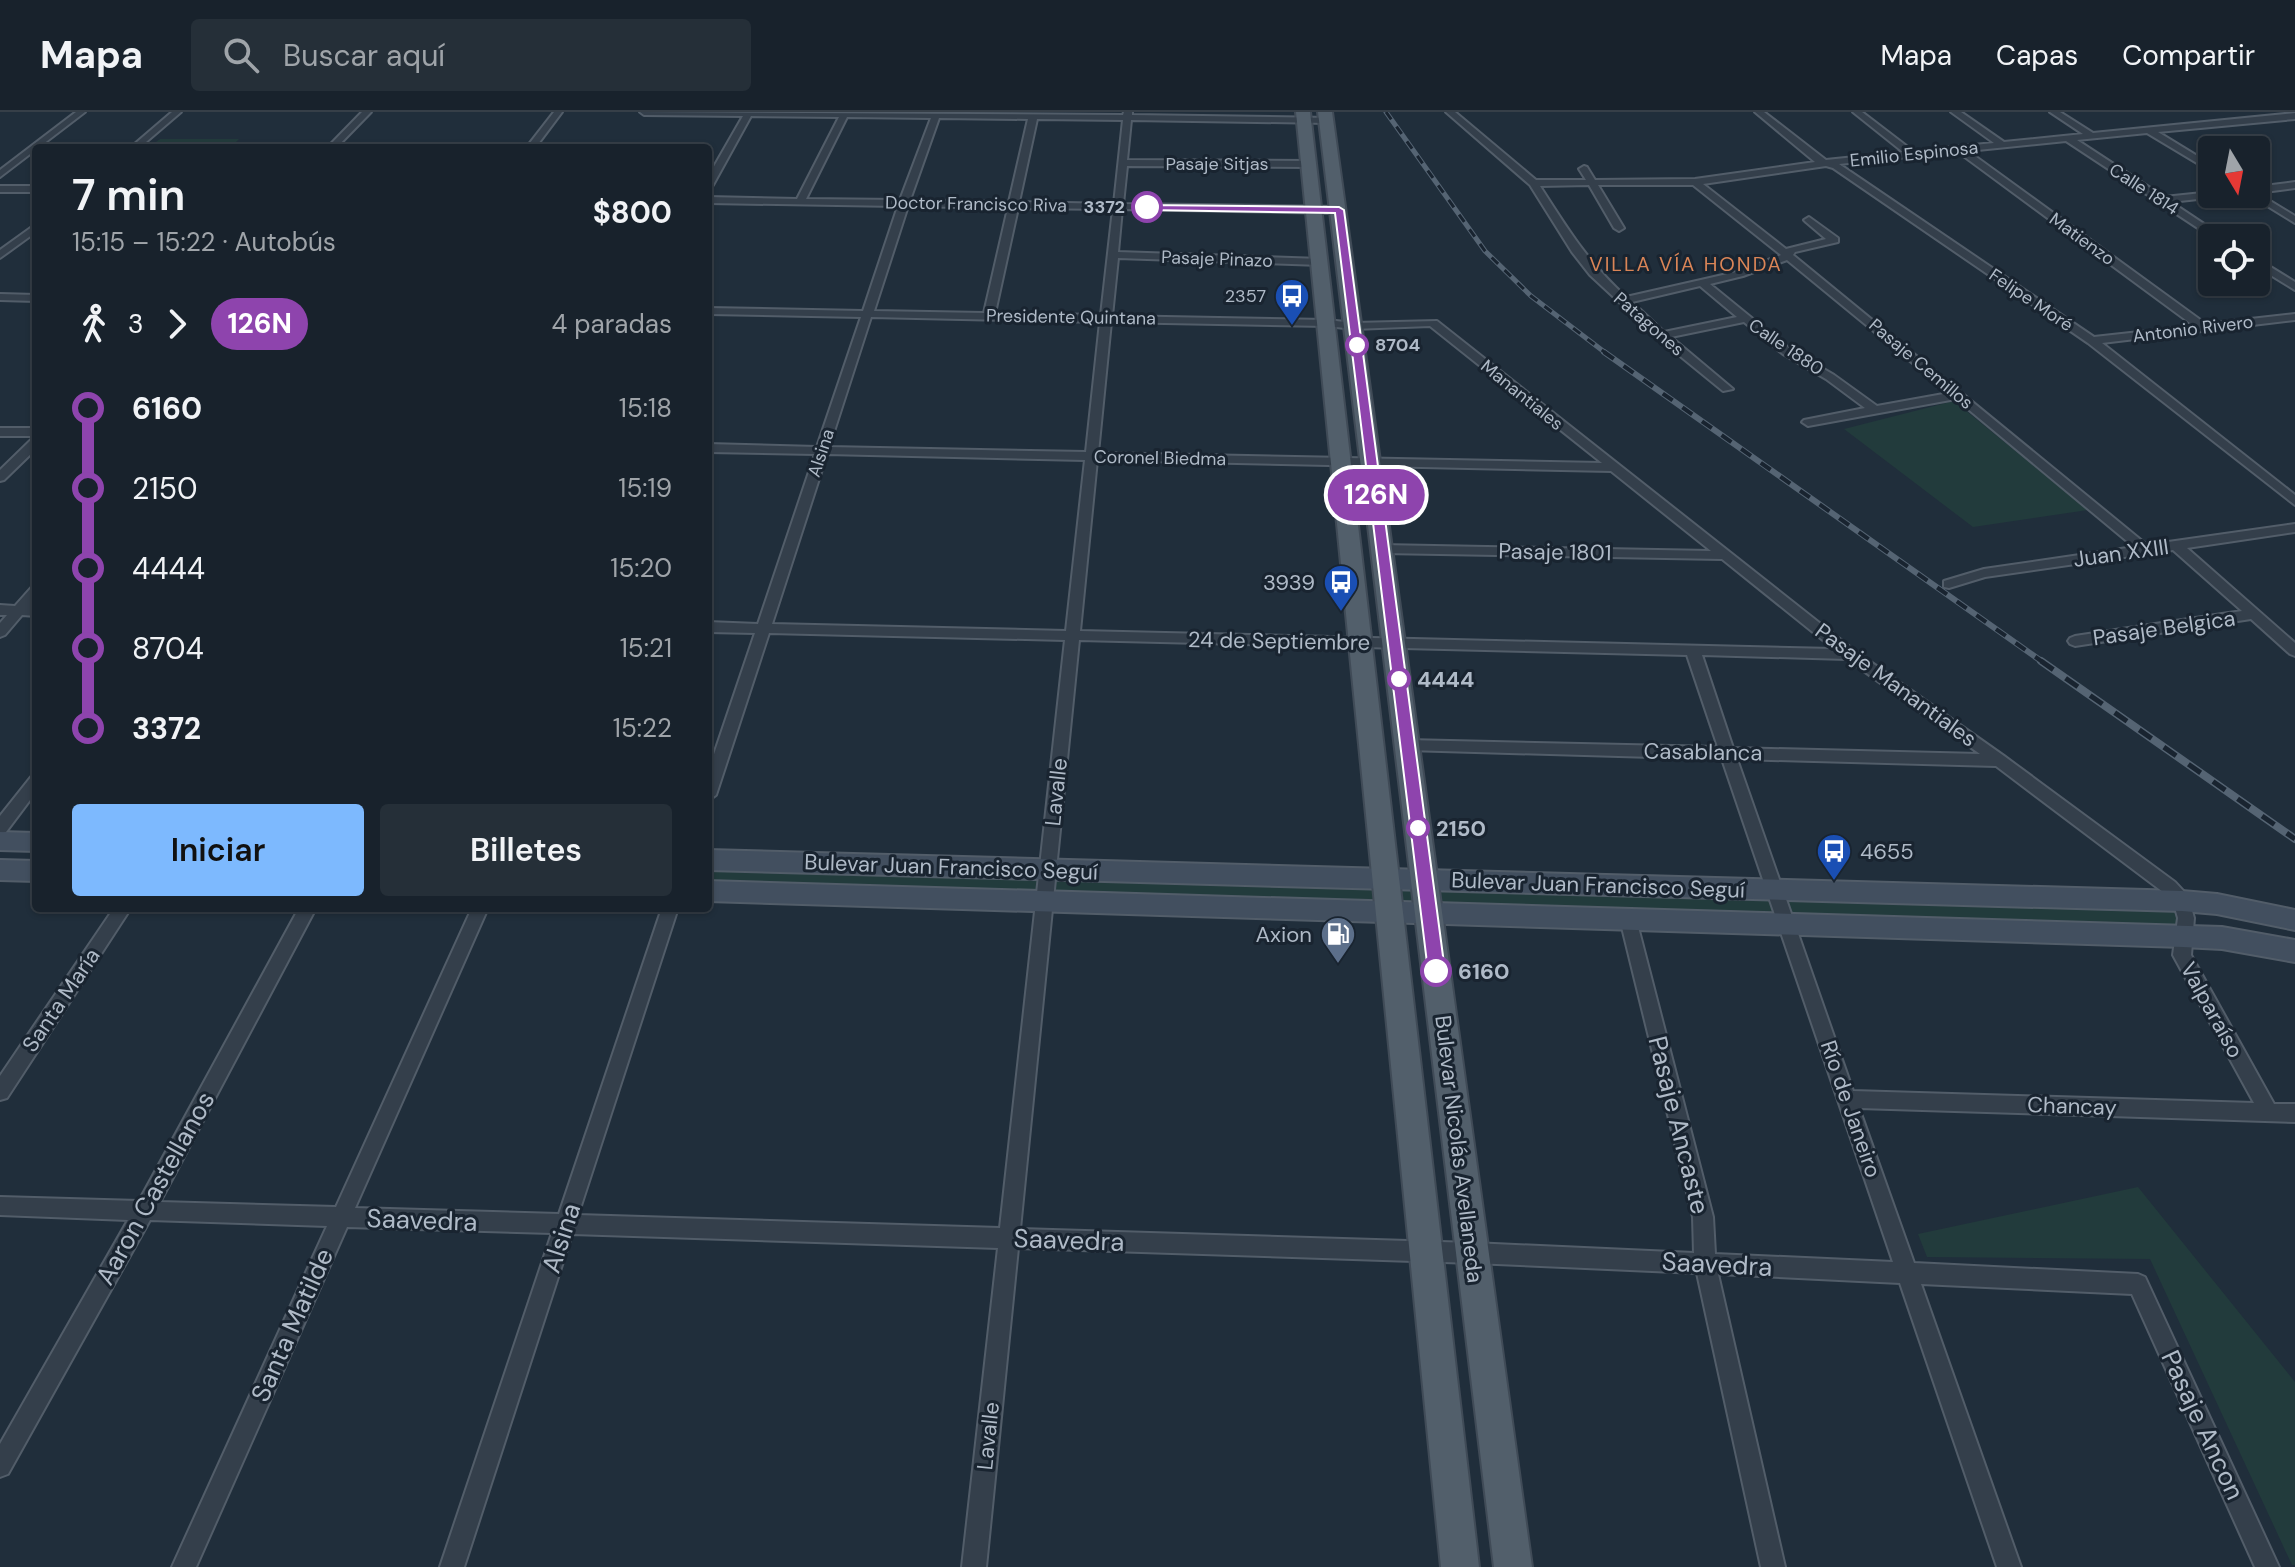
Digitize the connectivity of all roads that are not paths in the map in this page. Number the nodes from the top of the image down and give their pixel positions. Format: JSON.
{"nodes":[{"id":1,"x":81,"y":112,"type":"edge"},
{"id":2,"x":177,"y":112,"type":"edge"},
{"id":3,"x":367,"y":112,"type":"edge"},
{"id":4,"x":558,"y":112,"type":"edge"},
{"id":5,"x":644,"y":112,"type":"edge"},
{"id":6,"x":653,"y":112,"type":"edge"},
{"id":7,"x":1450,"y":112,"type":"edge"},
{"id":8,"x":1759,"y":112,"type":"edge"},
{"id":9,"x":1857,"y":112,"type":"edge"},
{"id":10,"x":1955,"y":112,"type":"edge"},
{"id":11,"x":2054,"y":112,"type":"edge"},
{"id":12,"x":749,"y":113,"type":"edge"},
{"id":13,"x":937,"y":114,"type":"edge"},
{"id":14,"x":844,"y":115,"type":"junction"},
{"id":15,"x":1128,"y":115,"type":"edge"},
{"id":16,"x":1304,"y":116,"type":"edge"},
{"id":17,"x":1327,"y":116,"type":"edge"},
{"id":18,"x":2295,"y":116,"type":"edge"},
{"id":19,"x":1033,"y":117,"type":"junction"},
{"id":20,"x":2150,"y":131,"type":"junction"},
{"id":21,"x":2093,"y":137,"type":"junction"},
{"id":22,"x":2069,"y":139,"type":"junction"},
{"id":23,"x":39,"y":144,"type":"edge"},
{"id":24,"x":139,"y":144,"type":"edge"},
{"id":25,"x":335,"y":144,"type":"edge"},
{"id":26,"x":533,"y":144,"type":"edge"},
{"id":27,"x":2003,"y":145,"type":"junction"},
{"id":28,"x":32,"y":150,"type":"edge"},
{"id":29,"x":1961,"y":150,"type":"junction"},
{"id":30,"x":1912,"y":154,"type":"junction"},
{"id":31,"x":2198,"y":160,"type":"edge"},
{"id":32,"x":1829,"y":162,"type":"junction"},
{"id":33,"x":1123,"y":163,"type":"junction"},
{"id":34,"x":1310,"y":164,"type":"junction"},
{"id":35,"x":1584,"y":169,"type":"dead end"},
{"id":36,"x":0,"y":174,"type":"edge"},
{"id":37,"x":712,"y":178,"type":"edge"},
{"id":38,"x":1695,"y":182,"type":"junction"},
{"id":39,"x":1534,"y":183,"type":"junction"},
{"id":40,"x":1589,"y":183,"type":"junction"},
{"id":41,"x":2295,"y":185,"type":"edge"},
{"id":42,"x":0,"y":189,"type":"edge"},
{"id":43,"x":32,"y":189,"type":"edge"},
{"id":44,"x":2270,"y":189,"type":"edge"},
{"id":45,"x":2198,"y":196,"type":"edge"},
{"id":46,"x":712,"y":200,"type":"edge"},
{"id":47,"x":2162,"y":200,"type":"junction"},
{"id":48,"x":800,"y":201,"type":"junction"},
{"id":49,"x":2270,"y":202,"type":"edge"},
{"id":50,"x":904,"y":203,"type":"junction"},
{"id":51,"x":1015,"y":205,"type":"junction"},
{"id":52,"x":1119,"y":206,"type":"junction"},
{"id":53,"x":1315,"y":210,"type":"junction"},
{"id":54,"x":1339,"y":210,"type":"junction"},
{"id":55,"x":1809,"y":220,"type":"dead end"},
{"id":56,"x":2295,"y":220,"type":"edge"},
{"id":57,"x":2199,"y":224,"type":"edge"},
{"id":58,"x":1619,"y":228,"type":"dead end"},
{"id":59,"x":32,"y":230,"type":"edge"},
{"id":60,"x":0,"y":255,"type":"edge"},
{"id":61,"x":1113,"y":255,"type":"junction"},
{"id":62,"x":1788,"y":256,"type":"junction"},
{"id":63,"x":1321,"y":262,"type":"junction"},
{"id":64,"x":2270,"y":270,"type":"edge"},
{"id":65,"x":1702,"y":283,"type":"junction"},
{"id":66,"x":2295,"y":287,"type":"edge"},
{"id":67,"x":0,"y":297,"type":"edge"},
{"id":68,"x":32,"y":298,"type":"edge"},
{"id":69,"x":1623,"y":301,"type":"junction"},
{"id":70,"x":712,"y":311,"type":"edge"},
{"id":71,"x":867,"y":314,"type":"junction"},
{"id":72,"x":989,"y":316,"type":"junction"},
{"id":73,"x":2295,"y":317,"type":"edge"},
{"id":74,"x":1107,"y":318,"type":"junction"},
{"id":75,"x":1744,"y":319,"type":"junction"},
{"id":76,"x":1327,"y":323,"type":"junction"},
{"id":77,"x":1433,"y":323,"type":"joint"},
{"id":78,"x":1354,"y":326,"type":"junction"},
{"id":79,"x":2204,"y":328,"type":"junction"},
{"id":80,"x":1662,"y":336,"type":"junction"},
{"id":81,"x":2092,"y":341,"type":"junction"},
{"id":82,"x":1727,"y":389,"type":"dead end"},
{"id":83,"x":1958,"y":395,"type":"junction"},
{"id":84,"x":1872,"y":408,"type":"junction"},
{"id":85,"x":1808,"y":422,"type":"dead end"},
{"id":86,"x":0,"y":432,"type":"edge"},
{"id":87,"x":32,"y":432,"type":"edge"},
{"id":88,"x":32,"y":446,"type":"edge"},
{"id":89,"x":712,"y":448,"type":"edge"},
{"id":90,"x":822,"y":451,"type":"junction"},
{"id":91,"x":1092,"y":456,"type":"junction"},
{"id":92,"x":1342,"y":461,"type":"junction"},
{"id":93,"x":1371,"y":462,"type":"junction"},
{"id":94,"x":1611,"y":467,"type":"junction"},
{"id":95,"x":0,"y":477,"type":"edge"},
{"id":96,"x":2295,"y":501,"type":"edge"},
{"id":97,"x":2295,"y":528,"type":"edge"},
{"id":98,"x":2176,"y":545,"type":"junction"},
{"id":99,"x":1382,"y":549,"type":"junction"},
{"id":100,"x":2145,"y":550,"type":"junction"},
{"id":101,"x":1728,"y":555,"type":"junction"},
{"id":102,"x":1949,"y":584,"type":"dead end"},
{"id":103,"x":32,"y":596,"type":"edge"},
{"id":104,"x":0,"y":610,"type":"edge"},
{"id":105,"x":19,"y":611,"type":"junction"},
{"id":106,"x":32,"y":611,"type":"edge"},
{"id":107,"x":2254,"y":614,"type":"junction"},
{"id":108,"x":712,"y":627,"type":"edge"},
{"id":109,"x":763,"y":629,"type":"junction"},
{"id":110,"x":0,"y":632,"type":"edge"},
{"id":111,"x":1073,"y":636,"type":"junction"},
{"id":112,"x":2075,"y":641,"type":"dead end"},
{"id":113,"x":1361,"y":643,"type":"junction"},
{"id":114,"x":1394,"y":644,"type":"junction"},
{"id":115,"x":1693,"y":651,"type":"junction"},
{"id":116,"x":2295,"y":651,"type":"edge"},
{"id":117,"x":1850,"y":654,"type":"junction"},
{"id":118,"x":1407,"y":745,"type":"junction"},
{"id":119,"x":1727,"y":752,"type":"junction"},
{"id":120,"x":1999,"y":760,"type":"junction"},
{"id":121,"x":712,"y":783,"type":"edge"},
{"id":122,"x":32,"y":786,"type":"edge"},
{"id":123,"x":0,"y":828,"type":"edge"},
{"id":124,"x":0,"y":841,"type":"edge"},
{"id":125,"x":32,"y":842,"type":"edge"},
{"id":126,"x":712,"y":860,"type":"edge"},
{"id":127,"x":0,"y":870,"type":"edge"},
{"id":128,"x":1048,"y":870,"type":"junction"},
{"id":129,"x":32,"y":871,"type":"edge"},
{"id":130,"x":1425,"y":880,"type":"junction"},
{"id":131,"x":1773,"y":890,"type":"junction"},
{"id":132,"x":712,"y":891,"type":"edge"},
{"id":133,"x":1388,"y":895,"type":"junction"},
{"id":134,"x":1044,"y":901,"type":"junction"},
{"id":135,"x":2182,"y":901,"type":"junction"},
{"id":136,"x":120,"y":912,"type":"edge"},
{"id":137,"x":306,"y":912,"type":"edge"},
{"id":138,"x":478,"y":912,"type":"edge"},
{"id":139,"x":669,"y":912,"type":"edge"},
{"id":140,"x":1429,"y":913,"type":"junction"},
{"id":141,"x":1628,"y":919,"type":"junction"},
{"id":142,"x":2295,"y":920,"type":"edge"},
{"id":143,"x":1785,"y":925,"type":"junction"},
{"id":144,"x":2183,"y":936,"type":"junction"},
{"id":145,"x":2295,"y":951,"type":"edge"},
{"id":146,"x":0,"y":1092,"type":"edge"},
{"id":147,"x":1848,"y":1099,"type":"junction"},
{"id":148,"x":2269,"y":1113,"type":"junction"},
{"id":149,"x":2295,"y":1113,"type":"edge"},
{"id":150,"x":0,"y":1206,"type":"edge"},
{"id":151,"x":144,"y":1211,"type":"junction"},
{"id":152,"x":341,"y":1217,"type":"junction"},
{"id":153,"x":566,"y":1224,"type":"junction"},
{"id":154,"x":1009,"y":1238,"type":"junction"},
{"id":155,"x":1427,"y":1252,"type":"junction"},
{"id":156,"x":1473,"y":1253,"type":"junction"},
{"id":157,"x":1705,"y":1264,"type":"junction"},
{"id":158,"x":1908,"y":1273,"type":"junction"},
{"id":159,"x":2138,"y":1284,"type":"joint"},
{"id":160,"x":0,"y":1466,"type":"edge"},
{"id":161,"x":184,"y":1567,"type":"edge"},
{"id":162,"x":452,"y":1567,"type":"edge"},
{"id":163,"x":974,"y":1567,"type":"edge"},
{"id":164,"x":1460,"y":1567,"type":"edge"},
{"id":165,"x":1513,"y":1567,"type":"edge"},
{"id":166,"x":1773,"y":1567,"type":"edge"},
{"id":167,"x":2009,"y":1567,"type":"edge"},
{"id":168,"x":2267,"y":1567,"type":"edge"}],
"edges":[{"from":1,"to":23,"type":"street"},
{"from":2,"to":24,"type":"street"},
{"from":3,"to":25,"type":"street"},
{"from":4,"to":26,"type":"street"},
{"from":5,"to":6,"type":"street"},
{"from":6,"to":12,"type":"street"},
{"from":7,"to":39,"type":"street","name":"Patagones"},
{"from":8,"to":32,"type":"street","name":"Felipe Moré"},
{"from":9,"to":30,"type":"street"},
{"from":10,"to":27,"type":"street"},
{"from":11,"to":21,"type":"street","name":"Calle 1814"},
{"from":12,"to":14,"type":"street"},
{"from":12,"to":37,"type":"street"},
{"from":13,"to":14,"type":"street"},
{"from":13,"to":19,"type":"street"},
{"from":13,"to":50,"type":"street","name":"Alsina"},
{"from":14,"to":48,"type":"street"},
{"from":15,"to":16,"type":"street"},
{"from":15,"to":19,"type":"street"},
{"from":15,"to":33,"type":"street","name":"Lavalle"},
{"from":16,"to":17,"type":"street"},
{"from":16,"to":34,"type":"main road","name":"Bulevar Nicolás Avellaneda"},
{"from":17,"to":54,"type":"main road","name":"Bulevar Nicolás Avellaneda"},
{"from":18,"to":20,"type":"street","name":"Emilio Espinosa"},
{"from":19,"to":51,"type":"street"},
{"from":20,"to":21,"type":"street","name":"Emilio Espinosa"},
{"from":20,"to":31,"type":"street"},
{"from":21,"to":22,"type":"street","name":"Emilio Espinosa"},
{"from":22,"to":27,"type":"street","name":"Emilio Espinosa"},
{"from":22,"to":47,"type":"street","name":"Calle 1814"},
{"from":27,"to":29,"type":"street","name":"Emilio Espinosa"},
{"from":28,"to":36,"type":"street"},
{"from":29,"to":30,"type":"street","name":"Emilio Espinosa"},
{"from":29,"to":79,"type":"street","name":"Matienzo"},
{"from":30,"to":32,"type":"street","name":"Emilio Espinosa"},
{"from":32,"to":38,"type":"street","name":"Emilio Espinosa"},
{"from":32,"to":81,"type":"street","name":"Felipe Moré"},
{"from":33,"to":34,"type":"street","name":"Pasaje Sitjas"},
{"from":33,"to":52,"type":"street","name":"Lavalle"},
{"from":34,"to":53,"type":"main road","name":"Bulevar Nicolás Avellaneda"},
{"from":35,"to":40,"type":"street"},
{"from":38,"to":40,"type":"street","name":"Emilio Espinosa"},
{"from":38,"to":62,"type":"street","name":"Pasaje Cemillos"},
{"from":39,"to":40,"type":"street","name":"Emilio Espinosa"},
{"from":39,"to":69,"type":"street","name":"Patagones"},
{"from":40,"to":58,"type":"street"},
{"from":41,"to":44,"type":"street"},
{"from":42,"to":43,"type":"street"},
{"from":45,"to":47,"type":"street"},
{"from":46,"to":48,"type":"street","name":"Doctor Francisco Riva"},
{"from":47,"to":57,"type":"street","name":"Calle 1814"},
{"from":48,"to":50,"type":"street","name":"Doctor Francisco Riva"},
{"from":49,"to":56,"type":"street"},
{"from":50,"to":51,"type":"street","name":"Doctor Francisco Riva"},
{"from":50,"to":71,"type":"street","name":"Alsina"},
{"from":51,"to":52,"type":"street","name":"Doctor Francisco Riva"},
{"from":51,"to":72,"type":"street"},
{"from":52,"to":53,"type":"street","name":"Doctor Francisco Riva"},
{"from":52,"to":61,"type":"street","name":"Lavalle"},
{"from":53,"to":54,"type":"street","name":"Doctor Francisco Riva"},
{"from":53,"to":63,"type":"main road","name":"Bulevar Nicolás Avellaneda"},
{"from":54,"to":78,"type":"main road","name":"Bulevar Nicolás Avellaneda"},
{"from":55,"to":62,"type":"street"},
{"from":59,"to":60,"type":"street"},
{"from":61,"to":63,"type":"street","name":"Pasaje Pinazo"},
{"from":61,"to":74,"type":"street","name":"Lavalle"},
{"from":62,"to":65,"type":"street"},
{"from":62,"to":83,"type":"street","name":"Pasaje Cemillos"},
{"from":63,"to":76,"type":"main road","name":"Bulevar Nicolás Avellaneda"},
{"from":64,"to":66,"type":"street"},
{"from":65,"to":69,"type":"street"},
{"from":65,"to":75,"type":"street","name":"Calle 1880"},
{"from":67,"to":68,"type":"street"},
{"from":69,"to":80,"type":"street","name":"Patagones"},
{"from":70,"to":71,"type":"street","name":"Presidente Quintana"},
{"from":71,"to":72,"type":"street","name":"Presidente Quintana"},
{"from":71,"to":90,"type":"street","name":"Alsina"},
{"from":72,"to":74,"type":"street","name":"Presidente Quintana"},
{"from":73,"to":79,"type":"street","name":"Antonio Rivero"},
{"from":74,"to":76,"type":"street","name":"Presidente Quintana"},
{"from":74,"to":91,"type":"street","name":"Lavalle"},
{"from":75,"to":80,"type":"street"},
{"from":75,"to":84,"type":"street","name":"Calle 1880"},
{"from":76,"to":78,"type":"street","name":"Presidente Quintana"},
{"from":76,"to":92,"type":"main road","name":"Bulevar Nicolás Avellaneda"},
{"from":77,"to":78,"type":"street","name":"Presidente Quintana"},
{"from":77,"to":94,"type":"street","name":"Manantiales"},
{"from":78,"to":93,"type":"main road","name":"Bulevar Nicolás Avellaneda"},
{"from":79,"to":81,"type":"street","name":"Antonio Rivero"},
{"from":80,"to":82,"type":"street","name":"Patagones"},
{"from":81,"to":96,"type":"street","name":"Felipe Moré"},
{"from":83,"to":84,"type":"street"},
{"from":83,"to":100,"type":"street","name":"Pasaje Cemillos"},
{"from":84,"to":85,"type":"street"},
{"from":86,"to":87,"type":"street"},
{"from":88,"to":95,"type":"street"},
{"from":89,"to":90,"type":"street","name":"Coronel Biedma"},
{"from":90,"to":91,"type":"street","name":"Coronel Biedma"},
{"from":90,"to":109,"type":"street","name":"Alsina"},
{"from":91,"to":92,"type":"street","name":"Coronel Biedma"},
{"from":91,"to":111,"type":"street","name":"Lavalle"},
{"from":92,"to":93,"type":"street","name":"Coronel Biedma"},
{"from":92,"to":113,"type":"main road","name":"Bulevar Nicolás Avellaneda"},
{"from":93,"to":94,"type":"street","name":"Coronel Biedma"},
{"from":93,"to":99,"type":"main road","name":"Bulevar Nicolás Avellaneda"},
{"from":94,"to":101,"type":"street","name":"Pasaje Manantiales"},
{"from":97,"to":98,"type":"street","name":"Juan XXIII"},
{"from":98,"to":100,"type":"street","name":"Juan XXIII"},
{"from":98,"to":107,"type":"street"},
{"from":99,"to":101,"type":"street","name":"Pasaje 1801"},
{"from":99,"to":114,"type":"main road","name":"Bulevar Nicolás Avellaneda"},
{"from":100,"to":102,"type":"street","name":"Juan XXIII"},
{"from":101,"to":117,"type":"street","name":"Pasaje Manantiales"},
{"from":103,"to":105,"type":"street"},
{"from":104,"to":105,"type":"street"},
{"from":105,"to":106,"type":"street"},
{"from":105,"to":110,"type":"street"},
{"from":107,"to":112,"type":"street","name":"Pasaje Belgica"},
{"from":107,"to":116,"type":"street"},
{"from":108,"to":109,"type":"street","name":"24 de Septiembre"},
{"from":109,"to":111,"type":"street","name":"24 de Septiembre"},
{"from":109,"to":121,"type":"street","name":"Alsina"},
{"from":111,"to":113,"type":"street","name":"24 de Septiembre"},
{"from":111,"to":128,"type":"street","name":"Lavalle"},
{"from":113,"to":114,"type":"street","name":"24 de Septiembre"},
{"from":113,"to":133,"type":"main road","name":"Bulevar Nicolás Avellaneda"},
{"from":114,"to":115,"type":"street","name":"24 de Septiembre"},
{"from":114,"to":118,"type":"main road","name":"Bulevar Nicolás Avellaneda"},
{"from":115,"to":117,"type":"street","name":"24 de Septiembre"},
{"from":115,"to":119,"type":"street","name":"Río de Janeiro"},
{"from":117,"to":120,"type":"street","name":"Pasaje Manantiales"},
{"from":118,"to":119,"type":"street","name":"Casablanca"},
{"from":118,"to":130,"type":"main road","name":"Bulevar Nicolás Avellaneda"},
{"from":119,"to":120,"type":"street","name":"Casablanca"},
{"from":119,"to":131,"type":"street","name":"Río de Janeiro"},
{"from":120,"to":135,"type":"street","name":"Pasaje Manantiales"},
{"from":122,"to":123,"type":"street"},
{"from":124,"to":125,"type":"main road"},
{"from":126,"to":128,"type":"main road","name":"Bulevar Juan Francisco Seguí"},
{"from":127,"to":129,"type":"main road"},
{"from":128,"to":133,"type":"main road","name":"Bulevar Juan Francisco Seguí"},
{"from":128,"to":134,"type":"street","name":"Lavalle"},
{"from":130,"to":131,"type":"main road","name":"Bulevar Juan Francisco Seguí"},
{"from":130,"to":133,"type":"main road","name":"Bulevar Juan Francisco Seguí"},
{"from":130,"to":140,"type":"main road","name":"Bulevar Nicolás Avellaneda"},
{"from":131,"to":135,"type":"main road","name":"Bulevar Juan Francisco Seguí"},
{"from":131,"to":143,"type":"street","name":"Río de Janeiro"},
{"from":132,"to":134,"type":"main road","name":"Bulevar Juan Francisco Seguí"},
{"from":133,"to":134,"type":"main road","name":"Bulevar Juan Francisco Seguí"},
{"from":133,"to":140,"type":"main road","name":"Bulevar Juan Francisco Seguí"},
{"from":133,"to":155,"type":"main road","name":"Bulevar Nicolás Avellaneda"},
{"from":134,"to":154,"type":"street","name":"Lavalle"},
{"from":135,"to":142,"type":"main road","name":"Bulevar Juan Francisco Seguí"},
{"from":135,"to":144,"type":"street","name":"Valparaíso"},
{"from":136,"to":146,"type":"street","name":"Santa María"},
{"from":137,"to":151,"type":"street","name":"Aaron Castellanos"},
{"from":138,"to":152,"type":"street","name":"Santa Matilde"},
{"from":139,"to":153,"type":"street","name":"Alsina"},
{"from":140,"to":141,"type":"main road","name":"Bulevar Juan Francisco Seguí"},
{"from":140,"to":156,"type":"main road","name":"Bulevar Nicolás Avellaneda"},
{"from":141,"to":143,"type":"main road","name":"Bulevar Juan Francisco Seguí"},
{"from":141,"to":157,"type":"street","name":"Pasaje Ancaste"},
{"from":143,"to":144,"type":"main road","name":"Bulevar Juan Francisco Seguí"},
{"from":143,"to":147,"type":"street","name":"Río de Janeiro"},
{"from":144,"to":145,"type":"main road","name":"Bulevar Juan Francisco Seguí"},
{"from":144,"to":148,"type":"street","name":"Valparaíso"},
{"from":147,"to":148,"type":"street","name":"Chancay"},
{"from":147,"to":158,"type":"street","name":"Río de Janeiro"},
{"from":148,"to":149,"type":"street","name":"Chancay"},
{"from":150,"to":151,"type":"street","name":"Saavedra"},
{"from":151,"to":152,"type":"street","name":"Saavedra"},
{"from":151,"to":160,"type":"street","name":"Aaron Castellanos"},
{"from":152,"to":153,"type":"street","name":"Saavedra"},
{"from":152,"to":161,"type":"street","name":"Santa Matilde"},
{"from":153,"to":154,"type":"street","name":"Saavedra"},
{"from":153,"to":162,"type":"street","name":"Alsina"},
{"from":154,"to":155,"type":"street","name":"Saavedra"},
{"from":154,"to":163,"type":"street","name":"Lavalle"},
{"from":155,"to":156,"type":"street","name":"Saavedra"},
{"from":155,"to":164,"type":"main road","name":"Bulevar Nicolás Avellaneda"},
{"from":156,"to":157,"type":"street","name":"Saavedra"},
{"from":156,"to":165,"type":"main road","name":"Bulevar Nicolás Avellaneda"},
{"from":157,"to":158,"type":"street","name":"Saavedra"},
{"from":157,"to":166,"type":"street","name":"Pasaje Ancaste"},
{"from":158,"to":159,"type":"street","name":"Saavedra"},
{"from":158,"to":167,"type":"street","name":"Río de Janeiro"},
{"from":159,"to":168,"type":"street","name":"Pasaje Ancon"}]}
